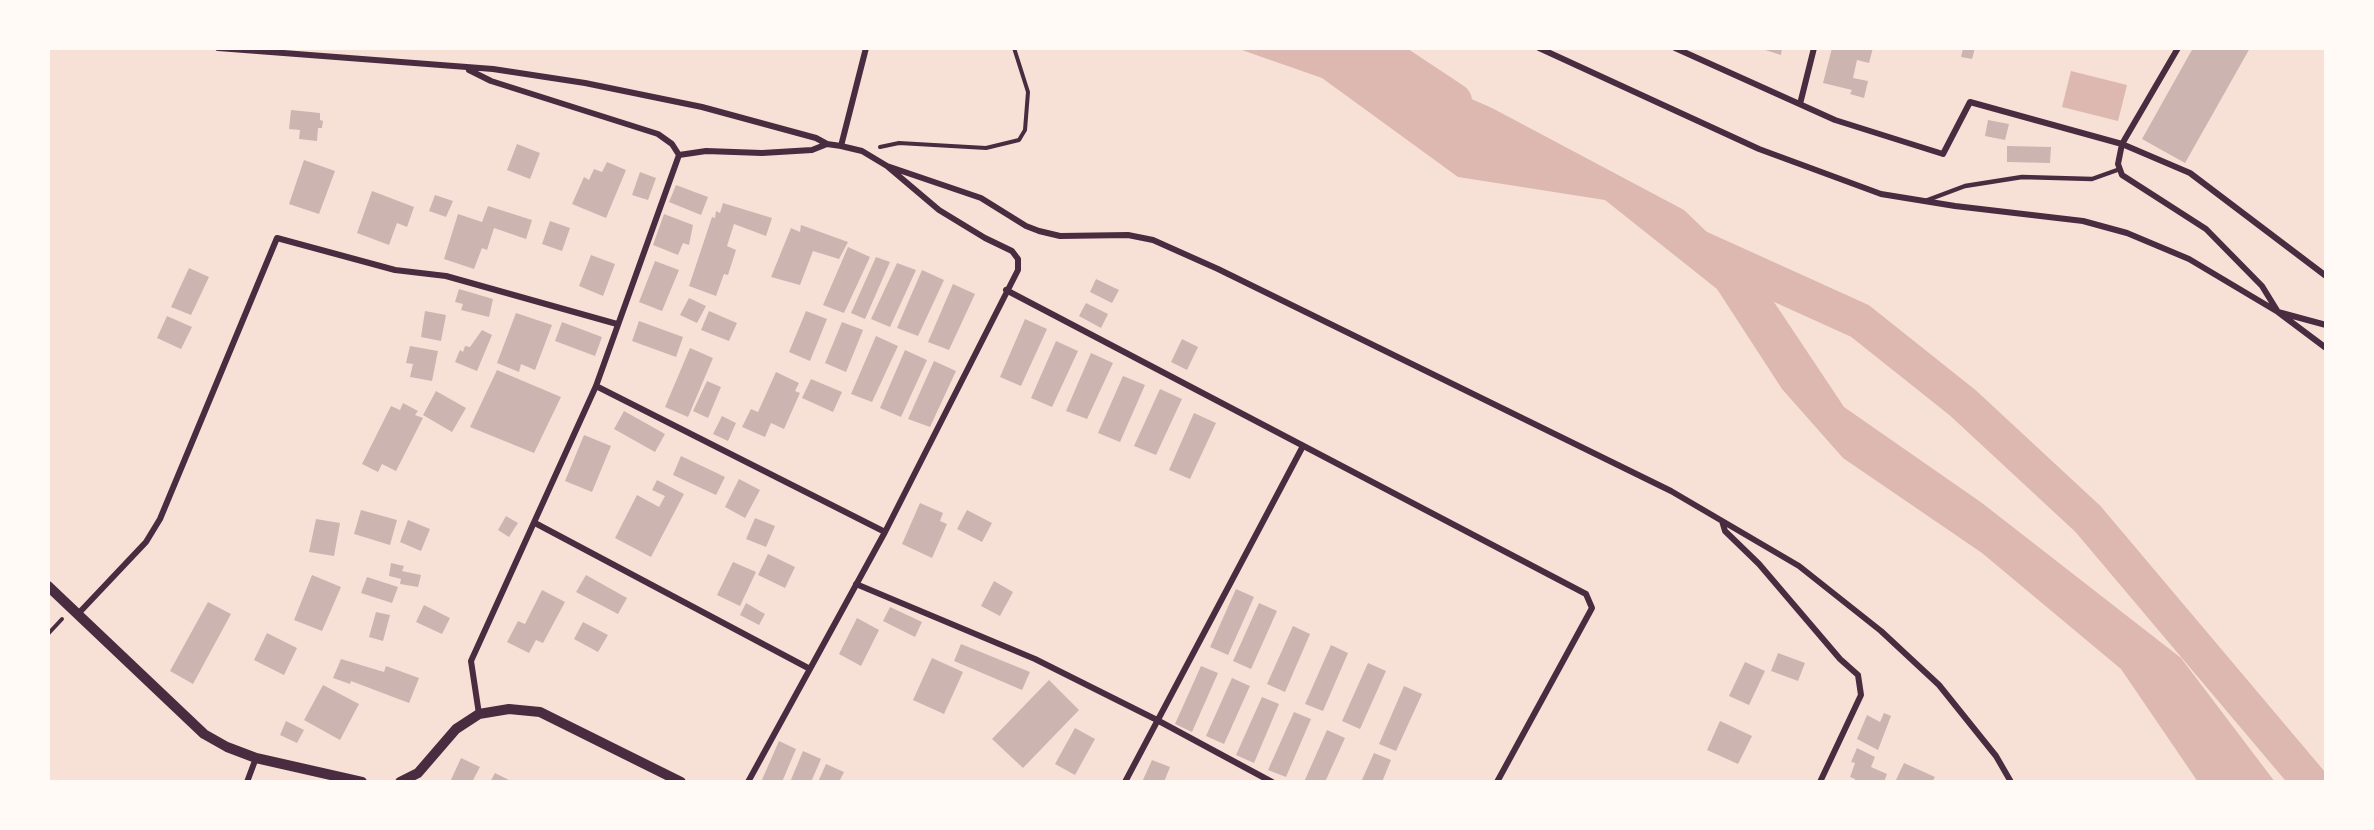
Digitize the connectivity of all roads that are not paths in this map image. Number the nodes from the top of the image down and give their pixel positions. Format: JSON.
{"nodes":[{"id":1,"x":218,"y":48,"type":"edge"},
{"id":2,"x":866,"y":48,"type":"edge"},
{"id":3,"x":1539,"y":48,"type":"edge"},
{"id":4,"x":1675,"y":48,"type":"edge"},
{"id":5,"x":1814,"y":48,"type":"edge"},
{"id":6,"x":2178,"y":48,"type":"edge"},
{"id":7,"x":466,"y":68,"type":"junction"},
{"id":8,"x":1800,"y":104,"type":"junction"},
{"id":9,"x":827,"y":144,"type":"junction"},
{"id":10,"x":2122,"y":144,"type":"junction"},
{"id":11,"x":841,"y":146,"type":"junction"},
{"id":12,"x":679,"y":155,"type":"junction"},
{"id":13,"x":887,"y":166,"type":"junction"},
{"id":14,"x":2120,"y":169,"type":"junction"},
{"id":15,"x":1925,"y":201,"type":"junction"},
{"id":16,"x":2326,"y":276,"type":"edge"},
{"id":17,"x":1006,"y":290,"type":"junction"},
{"id":18,"x":2278,"y":312,"type":"junction"},
{"id":19,"x":617,"y":324,"type":"junction"},
{"id":20,"x":2326,"y":325,"type":"edge"},
{"id":21,"x":2326,"y":348,"type":"edge"},
{"id":22,"x":596,"y":386,"type":"junction"},
{"id":23,"x":1303,"y":446,"type":"junction"},
{"id":24,"x":1722,"y":522,"type":"junction"},
{"id":25,"x":535,"y":523,"type":"junction"},
{"id":26,"x":885,"y":532,"type":"junction"},
{"id":27,"x":856,"y":584,"type":"junction"},
{"id":28,"x":48,"y":586,"type":"edge"},
{"id":29,"x":74,"y":613,"type":"junction"},
{"id":30,"x":810,"y":669,"type":"junction"},
{"id":31,"x":479,"y":714,"type":"junction"},
{"id":32,"x":1157,"y":720,"type":"junction"},
{"id":33,"x":256,"y":758,"type":"junction"},
{"id":34,"x":247,"y":782,"type":"edge"},
{"id":35,"x":362,"y":782,"type":"edge"},
{"id":36,"x":400,"y":782,"type":"edge"},
{"id":37,"x":681,"y":782,"type":"edge"},
{"id":38,"x":748,"y":782,"type":"edge"},
{"id":39,"x":1125,"y":782,"type":"edge"},
{"id":40,"x":1272,"y":782,"type":"edge"},
{"id":41,"x":1497,"y":782,"type":"edge"},
{"id":42,"x":1820,"y":782,"type":"edge"},
{"id":43,"x":2011,"y":782,"type":"edge"}],
"edges":[{"from":1,"to":7,"type":"street"},
{"from":2,"to":11,"type":"street"},
{"from":3,"to":15,"type":"street"},
{"from":4,"to":8,"type":"street"},
{"from":5,"to":8,"type":"street"},
{"from":6,"to":10,"type":"street"},
{"from":7,"to":9,"type":"street"},
{"from":7,"to":12,"type":"street"},
{"from":8,"to":10,"type":"street"},
{"from":9,"to":11,"type":"street"},
{"from":9,"to":12,"type":"street"},
{"from":10,"to":14,"type":"street"},
{"from":10,"to":16,"type":"street"},
{"from":11,"to":13,"type":"street"},
{"from":12,"to":19,"type":"street"},
{"from":13,"to":17,"type":"street"},
{"from":13,"to":24,"type":"street"},
{"from":14,"to":15,"type":"lane"},
{"from":14,"to":18,"type":"street"},
{"from":15,"to":18,"type":"street"},
{"from":17,"to":23,"type":"street"},
{"from":17,"to":26,"type":"street"},
{"from":18,"to":20,"type":"street"},
{"from":18,"to":21,"type":"street"},
{"from":19,"to":22,"type":"street"},
{"from":19,"to":29,"type":"street"},
{"from":22,"to":25,"type":"street"},
{"from":22,"to":26,"type":"street"},
{"from":23,"to":32,"type":"street"},
{"from":23,"to":41,"type":"street"},
{"from":24,"to":42,"type":"street"},
{"from":24,"to":43,"type":"street"},
{"from":25,"to":30,"type":"street"},
{"from":25,"to":31,"type":"street"},
{"from":26,"to":27,"type":"street"},
{"from":27,"to":30,"type":"street"},
{"from":27,"to":32,"type":"street"},
{"from":28,"to":29,"type":"street"},
{"from":29,"to":33,"type":"street"},
{"from":30,"to":38,"type":"street"},
{"from":31,"to":36,"type":"street"},
{"from":31,"to":37,"type":"street"},
{"from":32,"to":39,"type":"street"},
{"from":32,"to":40,"type":"street"},
{"from":33,"to":34,"type":"street"},
{"from":33,"to":35,"type":"street"}]}
